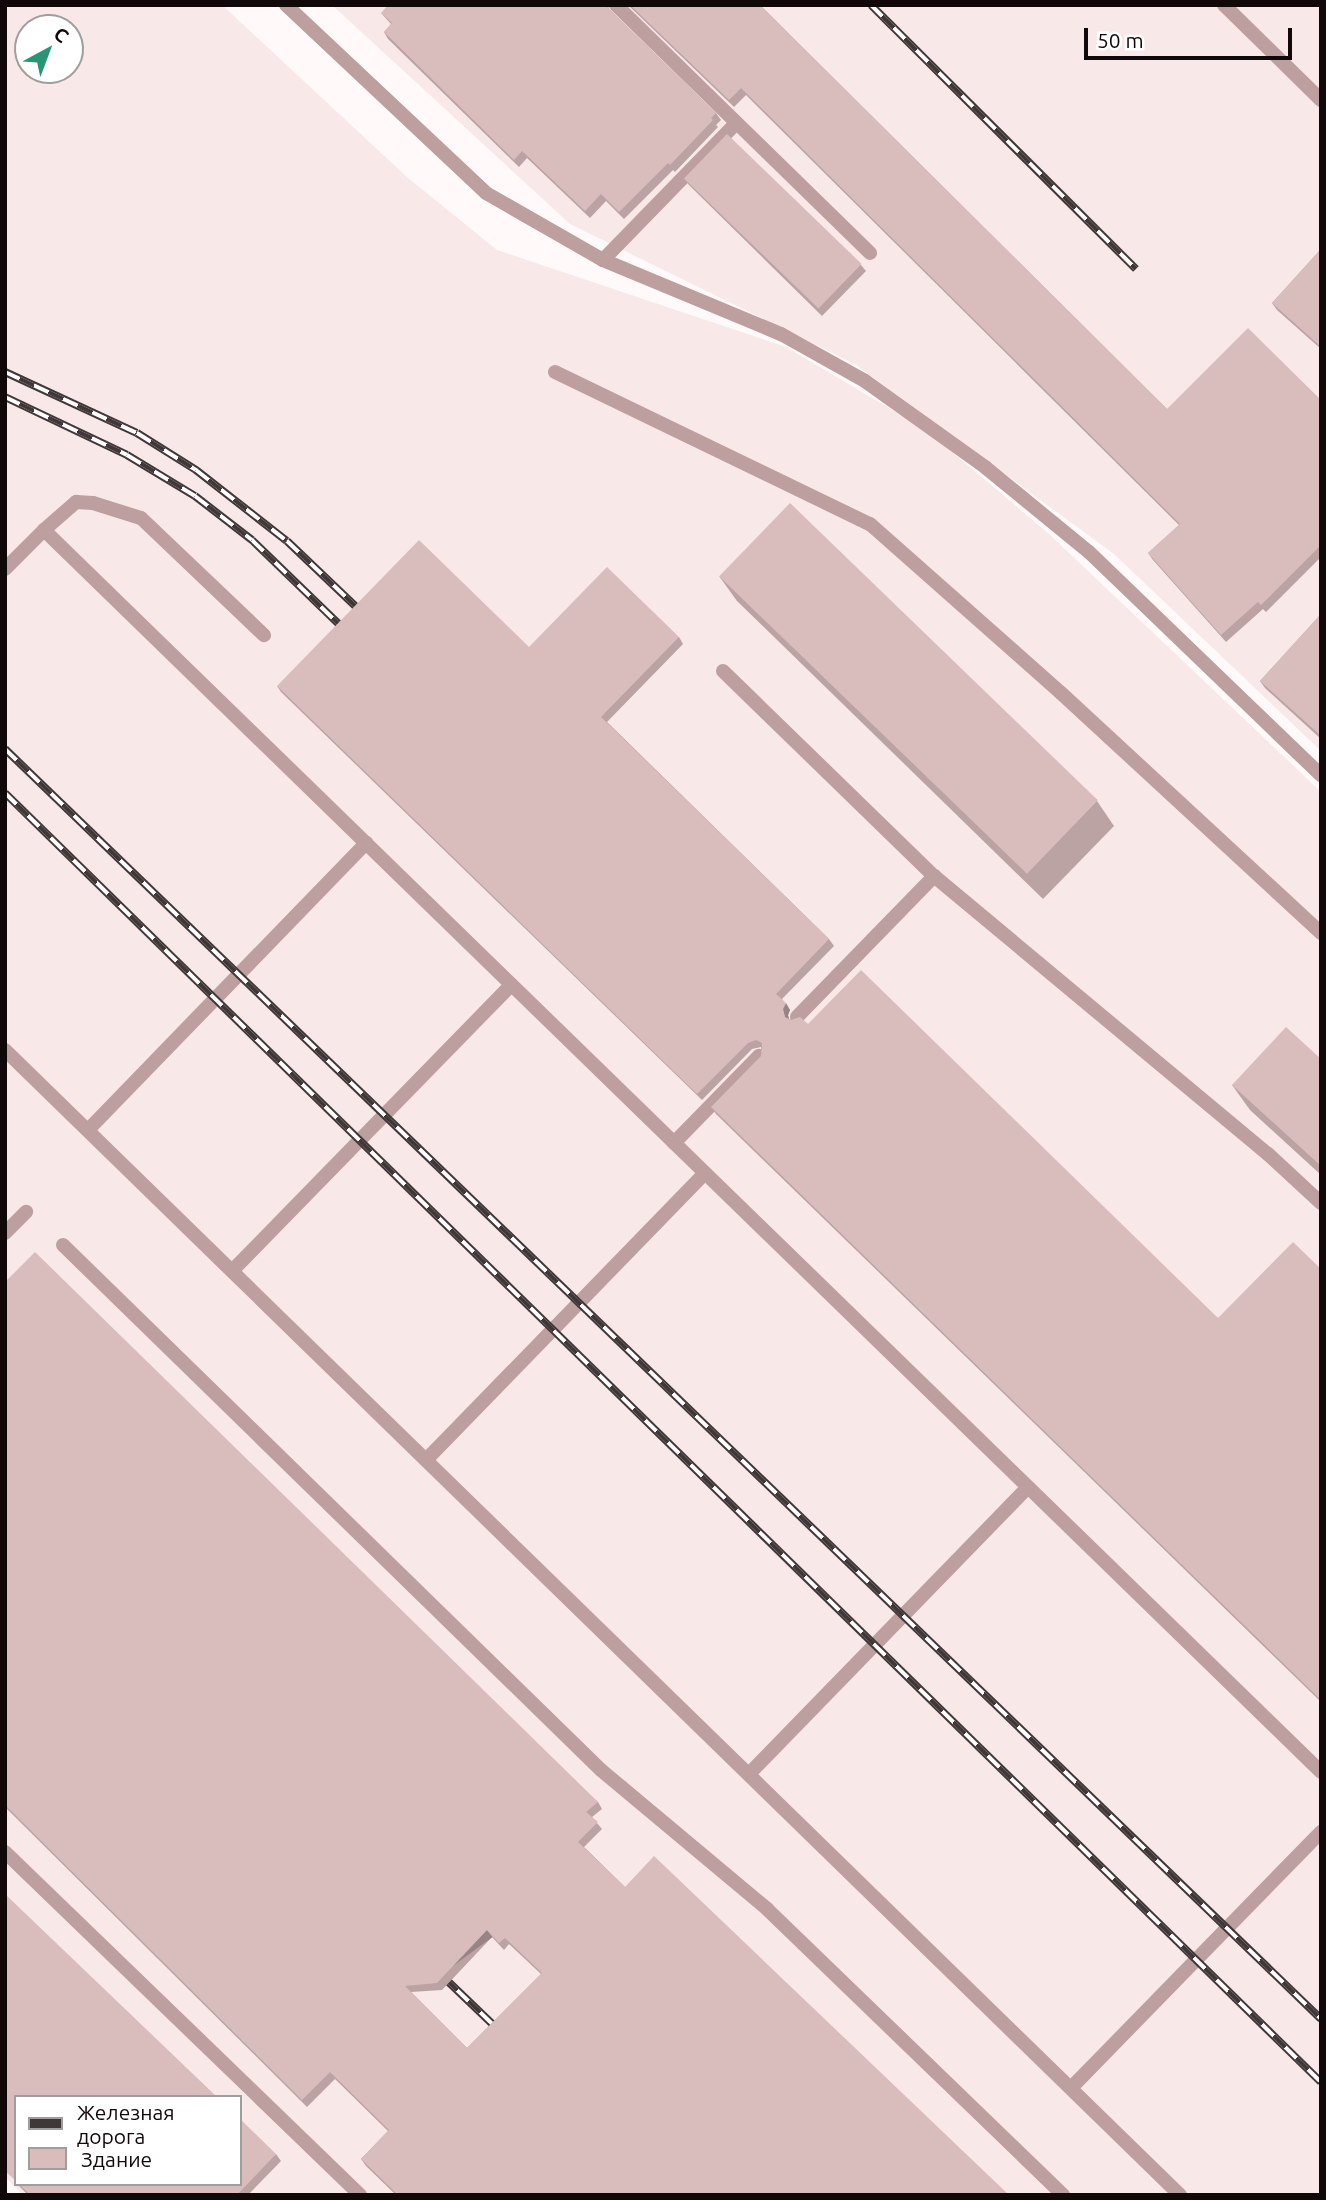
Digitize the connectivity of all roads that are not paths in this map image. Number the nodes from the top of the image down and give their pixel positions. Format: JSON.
{"nodes":[{"id":1,"x":286,"y":5,"type":"edge"},
{"id":2,"x":616,"y":5,"type":"edge"},
{"id":3,"x":1224,"y":5,"type":"edge"},
{"id":4,"x":1321,"y":100,"type":"edge"},
{"id":5,"x":736,"y":123,"type":"junction"},
{"id":6,"x":870,"y":253,"type":"dead end"},
{"id":7,"x":603,"y":260,"type":"junction"},
{"id":8,"x":555,"y":372,"type":"dead end"},
{"id":9,"x":44,"y":530,"type":"junction"},
{"id":10,"x":5,"y":569,"type":"edge"},
{"id":11,"x":264,"y":635,"type":"dead end"},
{"id":12,"x":723,"y":671,"type":"dead end"},
{"id":13,"x":1321,"y":775,"type":"edge"},
{"id":14,"x":366,"y":844,"type":"junction"},
{"id":15,"x":934,"y":876,"type":"junction"},
{"id":16,"x":1321,"y":933,"type":"edge"},
{"id":17,"x":511,"y":985,"type":"junction"},
{"id":18,"x":797,"y":1017,"type":"edge"},
{"id":19,"x":5,"y":1050,"type":"edge"},
{"id":20,"x":759,"y":1056,"type":"edge"},
{"id":21,"x":88,"y":1130,"type":"junction"},
{"id":22,"x":674,"y":1143,"type":"junction"},
{"id":23,"x":705,"y":1173,"type":"junction"},
{"id":24,"x":1321,"y":1203,"type":"edge"},
{"id":25,"x":26,"y":1212,"type":"dead end"},
{"id":26,"x":5,"y":1234,"type":"edge"},
{"id":27,"x":63,"y":1245,"type":"dead end"},
{"id":28,"x":232,"y":1271,"type":"junction"},
{"id":29,"x":426,"y":1460,"type":"junction"},
{"id":30,"x":1028,"y":1487,"type":"junction"},
{"id":31,"x":1321,"y":1772,"type":"edge"},
{"id":32,"x":749,"y":1774,"type":"junction"},
{"id":33,"x":1321,"y":1832,"type":"edge"},
{"id":34,"x":5,"y":1852,"type":"edge"},
{"id":35,"x":1071,"y":2088,"type":"junction"},
{"id":36,"x":360,"y":2195,"type":"edge"},
{"id":37,"x":1063,"y":2195,"type":"edge"},
{"id":38,"x":1180,"y":2195,"type":"edge"}],
"edges":[{"from":1,"to":7,"type":"lane"},
{"from":2,"to":5,"type":"lane"},
{"from":3,"to":4,"type":"lane"},
{"from":5,"to":6,"type":"lane"},
{"from":5,"to":7,"type":"lane"},
{"from":7,"to":13,"type":"lane"},
{"from":8,"to":16,"type":"lane"},
{"from":9,"to":10,"type":"lane"},
{"from":9,"to":11,"type":"lane"},
{"from":9,"to":14,"type":"lane"},
{"from":12,"to":15,"type":"lane"},
{"from":14,"to":17,"type":"lane"},
{"from":14,"to":21,"type":"lane"},
{"from":15,"to":18,"type":"lane"},
{"from":15,"to":24,"type":"lane"},
{"from":17,"to":22,"type":"lane"},
{"from":17,"to":28,"type":"lane"},
{"from":19,"to":21,"type":"lane"},
{"from":20,"to":22,"type":"lane"},
{"from":21,"to":28,"type":"lane"},
{"from":22,"to":23,"type":"lane"},
{"from":23,"to":29,"type":"lane"},
{"from":23,"to":30,"type":"lane"},
{"from":25,"to":26,"type":"lane"},
{"from":27,"to":37,"type":"lane"},
{"from":28,"to":29,"type":"lane"},
{"from":29,"to":32,"type":"lane"},
{"from":30,"to":31,"type":"lane"},
{"from":30,"to":32,"type":"lane"},
{"from":32,"to":35,"type":"lane"},
{"from":33,"to":35,"type":"lane"},
{"from":34,"to":36,"type":"lane"},
{"from":35,"to":38,"type":"lane"}]}
